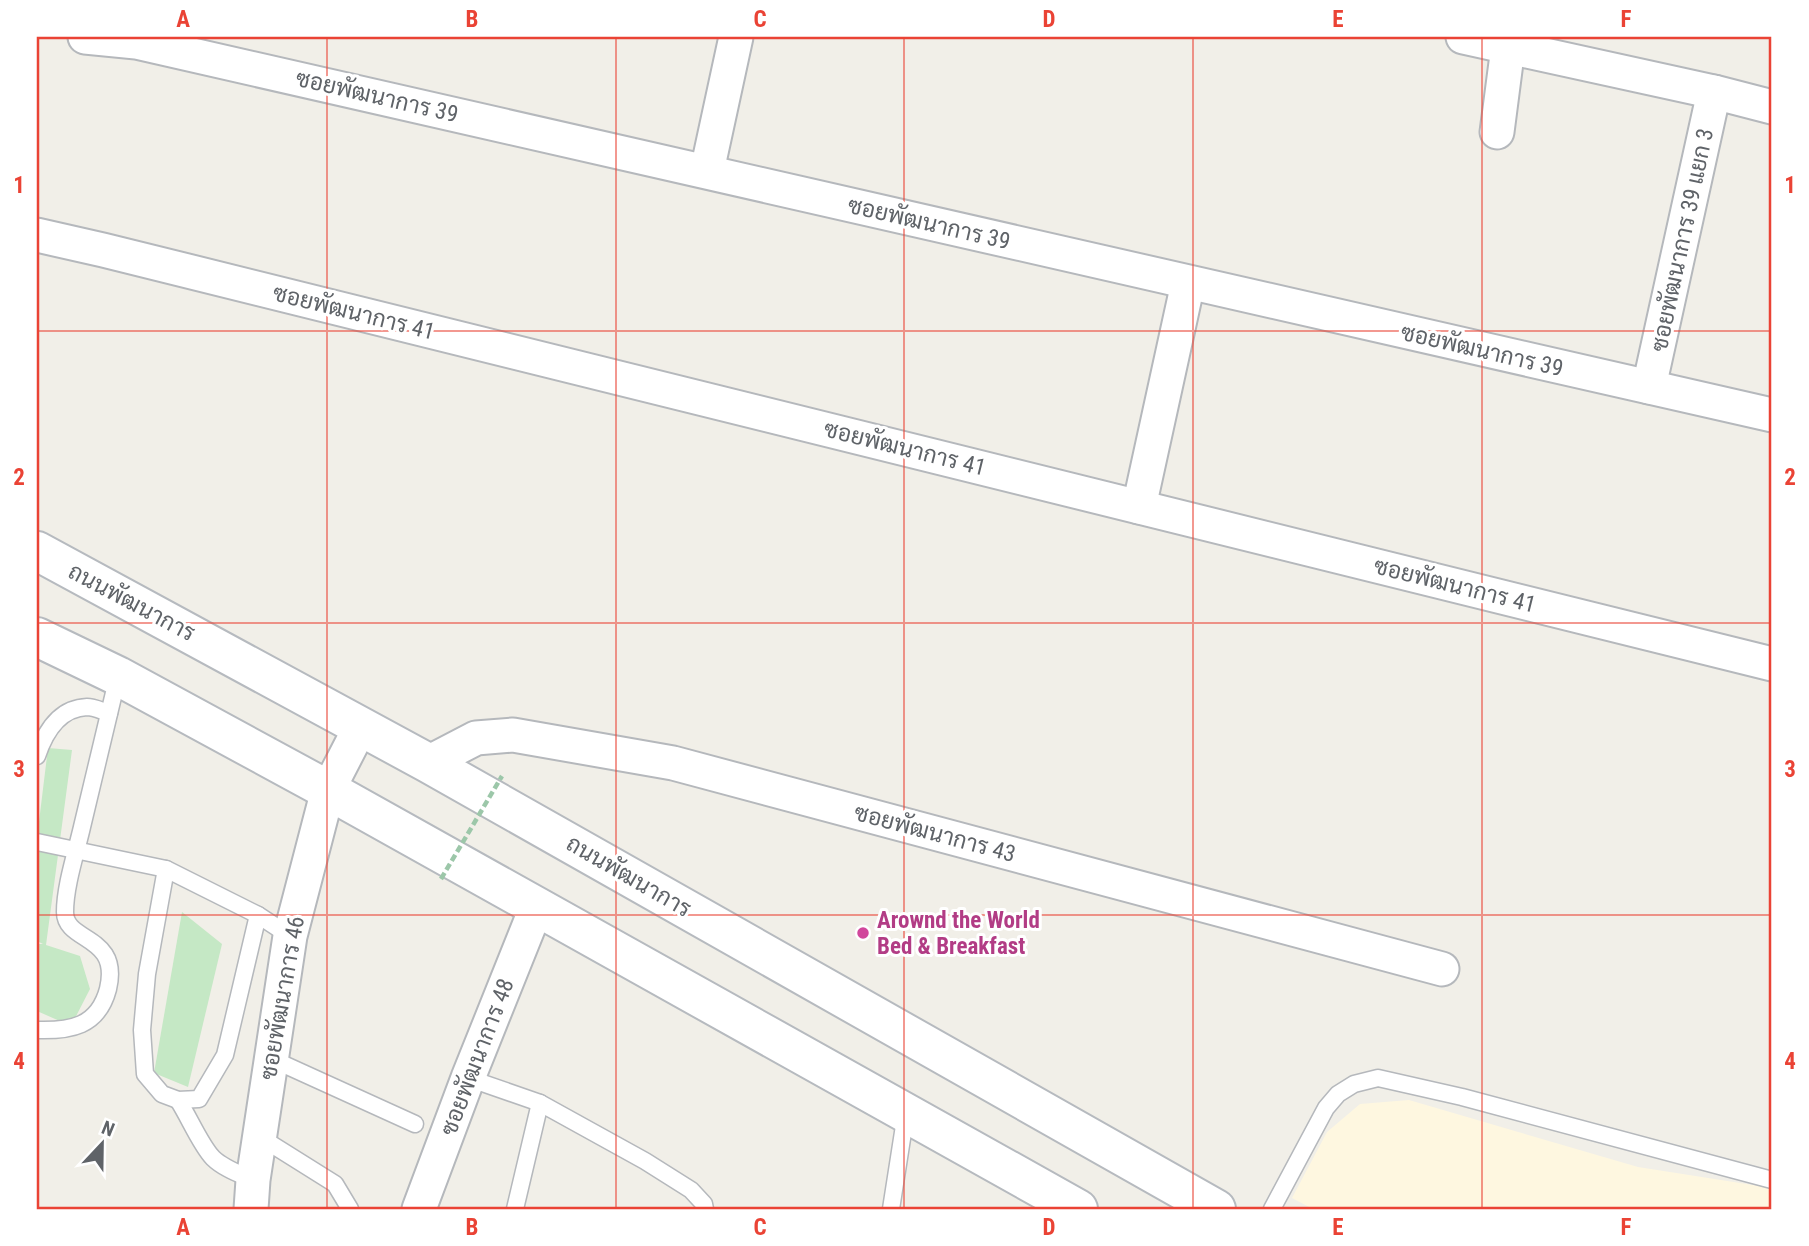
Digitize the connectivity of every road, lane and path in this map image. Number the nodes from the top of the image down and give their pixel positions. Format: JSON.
{"nodes":[{"id":1,"x":85,"y":37,"type":"edge"},
{"id":2,"x":736,"y":37,"type":"edge"},
{"id":3,"x":1463,"y":37,"type":"edge"},
{"id":4,"x":136,"y":39,"type":"edge"},
{"id":5,"x":1510,"y":42,"type":"edge"},
{"id":6,"x":1714,"y":92,"type":"junction"},
{"id":7,"x":1772,"y":107,"type":"edge"},
{"id":8,"x":1497,"y":132,"type":"dead end"},
{"id":9,"x":707,"y":171,"type":"junction"},
{"id":10,"x":37,"y":235,"type":"edge"},
{"id":11,"x":1188,"y":283,"type":"junction"},
{"id":12,"x":1650,"y":387,"type":"junction"},
{"id":13,"x":1772,"y":415,"type":"edge"},
{"id":14,"x":1139,"y":507,"type":"junction"},
{"id":15,"x":37,"y":551,"type":"edge"},
{"id":16,"x":37,"y":637,"type":"edge"},
{"id":17,"x":1772,"y":664,"type":"edge"},
{"id":18,"x":118,"y":676,"type":"junction"},
{"id":19,"x":109,"y":713,"type":"junction"},
{"id":20,"x":361,"y":726,"type":"junction"},
{"id":21,"x":37,"y":756,"type":"edge"},
{"id":22,"x":428,"y":763,"type":"junction"},
{"id":23,"x":502,"y":776,"type":"dead end"},
{"id":24,"x":328,"y":790,"type":"junction"},
{"id":25,"x":37,"y":842,"type":"edge"},
{"id":26,"x":76,"y":851,"type":"junction"},
{"id":27,"x":166,"y":869,"type":"junction"},
{"id":28,"x":442,"y":878,"type":"dead end"},
{"id":29,"x":537,"y":906,"type":"junction"},
{"id":30,"x":258,"y":915,"type":"junction"},
{"id":31,"x":290,"y":936,"type":"junction"},
{"id":32,"x":1442,"y":969,"type":"dead end"},
{"id":33,"x":37,"y":1030,"type":"edge"},
{"id":34,"x":272,"y":1059,"type":"junction"},
{"id":35,"x":468,"y":1078,"type":"junction"},
{"id":36,"x":178,"y":1100,"type":"junction"},
{"id":37,"x":540,"y":1103,"type":"junction"},
{"id":38,"x":906,"y":1113,"type":"junction"},
{"id":39,"x":415,"y":1124,"type":"dead end"},
{"id":40,"x":260,"y":1137,"type":"junction"},
{"id":41,"x":1772,"y":1180,"type":"edge"},
{"id":42,"x":252,"y":1195,"type":"edge"},
{"id":43,"x":350,"y":1209,"type":"edge"},
{"id":44,"x":419,"y":1209,"type":"edge"},
{"id":45,"x":515,"y":1209,"type":"edge"},
{"id":46,"x":705,"y":1209,"type":"edge"},
{"id":47,"x":891,"y":1209,"type":"edge"},
{"id":48,"x":1078,"y":1209,"type":"edge"},
{"id":49,"x":1216,"y":1209,"type":"edge"},
{"id":50,"x":1272,"y":1209,"type":"edge"}],
"edges":[{"from":1,"to":4,"type":"street","name":"ซอยพัฒนาการ 39"},
{"from":2,"to":9,"type":"street"},
{"from":3,"to":5,"type":"street"},
{"from":4,"to":9,"type":"street","name":"ซอยพัฒนาการ 39"},
{"from":5,"to":6,"type":"street"},
{"from":5,"to":8,"type":"street"},
{"from":6,"to":7,"type":"street"},
{"from":6,"to":12,"type":"street","name":"ซอยพัฒนาการ 39 แยก 3"},
{"from":9,"to":11,"type":"street","name":"ซอยพัฒนาการ 39"},
{"from":10,"to":14,"type":"street","name":"ซอยพัฒนาการ 41"},
{"from":11,"to":12,"type":"street","name":"ซอยพัฒนาการ 39"},
{"from":11,"to":14,"type":"street"},
{"from":12,"to":13,"type":"street","name":"ซอยพัฒนาการ 39"},
{"from":14,"to":17,"type":"street","name":"ซอยพัฒนาการ 41"},
{"from":15,"to":20,"type":"main road","name":"ถนนพัฒนาการ"},
{"from":16,"to":18,"type":"main road"},
{"from":18,"to":19,"type":"lane"},
{"from":18,"to":24,"type":"main road"},
{"from":19,"to":21,"type":"lane"},
{"from":19,"to":26,"type":"lane"},
{"from":20,"to":22,"type":"main road","name":"ถนนพัฒนาการ"},
{"from":20,"to":24,"type":"street","name":"ซอยพัฒนาการ 46"},
{"from":22,"to":32,"type":"street","name":"ซอยพัฒนาการ 43"},
{"from":22,"to":49,"type":"main road","name":"ถนนพัฒนาการ"},
{"from":23,"to":28,"type":"path","bridge":true},
{"from":24,"to":29,"type":"main road"},
{"from":24,"to":31,"type":"street","name":"ซอยพัฒนาการ 46"},
{"from":25,"to":26,"type":"lane"},
{"from":26,"to":27,"type":"lane"},
{"from":26,"to":33,"type":"lane"},
{"from":27,"to":30,"type":"lane"},
{"from":27,"to":36,"type":"lane"},
{"from":29,"to":35,"type":"street","name":"ซอยพัฒนาการ 48"},
{"from":29,"to":38,"type":"main road"},
{"from":30,"to":31,"type":"lane"},
{"from":30,"to":36,"type":"lane"},
{"from":31,"to":34,"type":"street","name":"ซอยพัฒนาการ 46"},
{"from":34,"to":39,"type":"lane"},
{"from":34,"to":40,"type":"street","name":"ซอยพัฒนาการ 46"},
{"from":35,"to":37,"type":"lane"},
{"from":35,"to":44,"type":"street","name":"ซอยพัฒนาการ 48"},
{"from":36,"to":42,"type":"lane"},
{"from":37,"to":45,"type":"lane"},
{"from":37,"to":46,"type":"lane"},
{"from":38,"to":47,"type":"lane"},
{"from":38,"to":48,"type":"main road"},
{"from":40,"to":42,"type":"street","name":"ซอยพัฒนาการ 46"},
{"from":40,"to":43,"type":"lane"},
{"from":41,"to":50,"type":"lane"}]}
